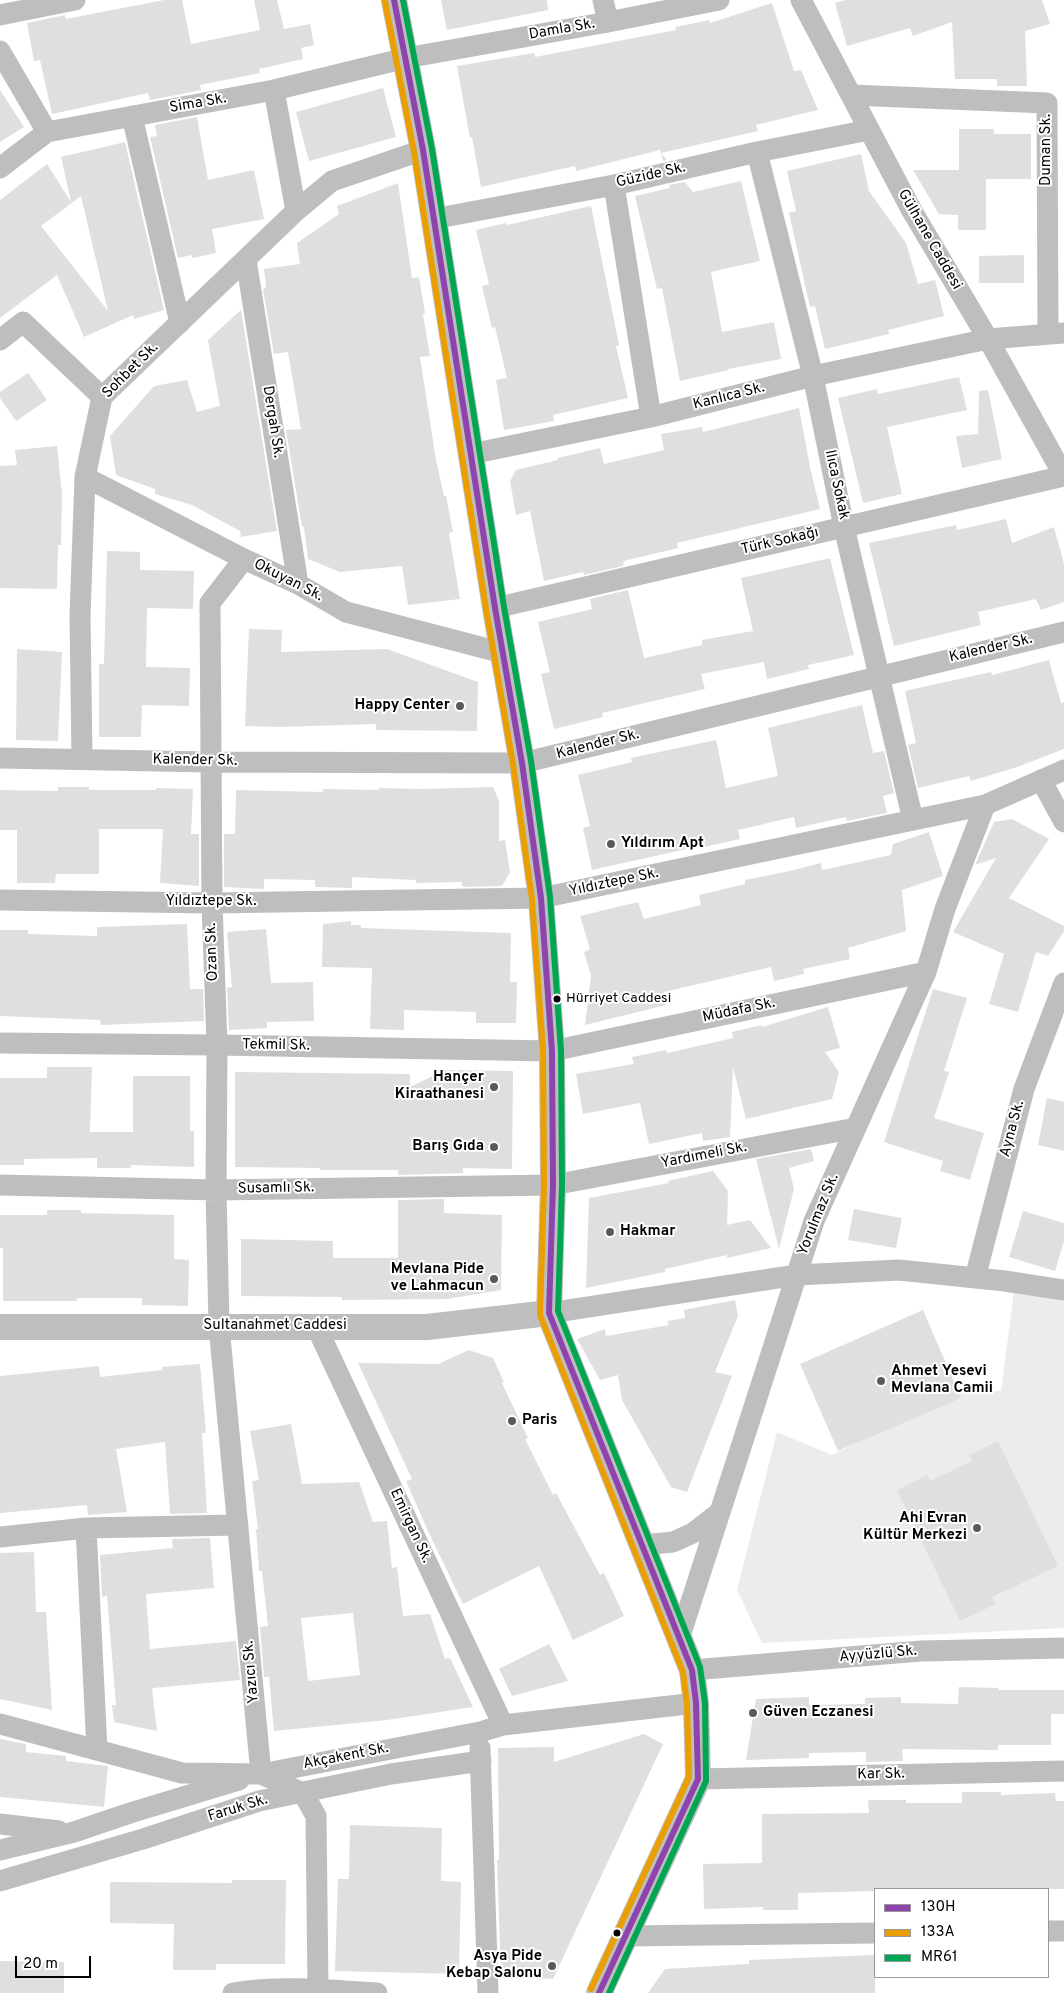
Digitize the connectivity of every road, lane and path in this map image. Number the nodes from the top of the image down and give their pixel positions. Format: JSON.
{"nodes":[{"id":1,"x":75,"y":0,"type":"edge"},
{"id":2,"x":394,"y":0,"type":"edge"},
{"id":3,"x":603,"y":0,"type":"edge"},
{"id":4,"x":719,"y":0,"type":"edge"},
{"id":5,"x":801,"y":0,"type":"edge"},
{"id":6,"x":0,"y":15,"type":"edge"},
{"id":7,"x":608,"y":22,"type":"junction"},
{"id":8,"x":0,"y":51,"type":"edge"},
{"id":9,"x":406,"y":58,"type":"junction"},
{"id":10,"x":274,"y":90,"type":"junction"},
{"id":11,"x":850,"y":96,"type":"junction"},
{"id":12,"x":132,"y":116,"type":"junction"},
{"id":13,"x":869,"y":130,"type":"junction"},
{"id":14,"x":47,"y":132,"type":"junction"},
{"id":15,"x":423,"y":150,"type":"junction"},
{"id":16,"x":757,"y":152,"type":"junction"},
{"id":17,"x":0,"y":168,"type":"edge"},
{"id":18,"x":614,"y":184,"type":"junction"},
{"id":19,"x":296,"y":211,"type":"junction"},
{"id":20,"x":433,"y":219,"type":"junction"},
{"id":21,"x":246,"y":260,"type":"junction"},
{"id":22,"x":180,"y":323,"type":"junction"},
{"id":23,"x":1056,"y":333,"type":"edge"},
{"id":24,"x":988,"y":339,"type":"junction"},
{"id":25,"x":0,"y":340,"type":"edge"},
{"id":26,"x":813,"y":376,"type":"junction"},
{"id":27,"x":102,"y":397,"type":"junction"},
{"id":28,"x":651,"y":417,"type":"junction"},
{"id":29,"x":471,"y":454,"type":"junction"},
{"id":30,"x":1064,"y":476,"type":"edge"},
{"id":31,"x":85,"y":477,"type":"junction"},
{"id":32,"x":844,"y":527,"type":"junction"},
{"id":33,"x":244,"y":559,"type":"junction"},
{"id":34,"x":298,"y":584,"type":"junction"},
{"id":35,"x":495,"y":608,"type":"junction"},
{"id":36,"x":1064,"y":632,"type":"edge"},
{"id":37,"x":503,"y":653,"type":"junction"},
{"id":38,"x":880,"y":675,"type":"junction"},
{"id":39,"x":0,"y":758,"type":"edge"},
{"id":40,"x":82,"y":758,"type":"junction"},
{"id":41,"x":210,"y":762,"type":"junction"},
{"id":42,"x":522,"y":763,"type":"junction"},
{"id":43,"x":1064,"y":770,"type":"edge"},
{"id":44,"x":1041,"y":780,"type":"junction"},
{"id":45,"x":985,"y":804,"type":"junction"},
{"id":46,"x":912,"y":820,"type":"junction"},
{"id":47,"x":1064,"y":822,"type":"edge"},
{"id":48,"x":541,"y":898,"type":"junction"},
{"id":49,"x":0,"y":900,"type":"edge"},
{"id":50,"x":212,"y":903,"type":"junction"},
{"id":51,"x":926,"y":972,"type":"junction"},
{"id":52,"x":1064,"y":984,"type":"edge"},
{"id":53,"x":0,"y":1043,"type":"edge"},
{"id":54,"x":217,"y":1045,"type":"junction"},
{"id":55,"x":552,"y":1051,"type":"junction"},
{"id":56,"x":856,"y":1128,"type":"junction"},
{"id":57,"x":0,"y":1185,"type":"edge"},
{"id":58,"x":553,"y":1185,"type":"junction"},
{"id":59,"x":216,"y":1190,"type":"junction"},
{"id":60,"x":796,"y":1275,"type":"junction"},
{"id":61,"x":974,"y":1278,"type":"junction"},
{"id":62,"x":1064,"y":1290,"type":"edge"},
{"id":63,"x":549,"y":1312,"type":"junction"},
{"id":64,"x":219,"y":1326,"type":"junction"},
{"id":65,"x":316,"y":1326,"type":"junction"},
{"id":66,"x":1,"y":1328,"type":"edge"},
{"id":67,"x":720,"y":1512,"type":"junction"},
{"id":68,"x":238,"y":1526,"type":"junction"},
{"id":69,"x":86,"y":1528,"type":"junction"},
{"id":70,"x":0,"y":1537,"type":"edge"},
{"id":71,"x":643,"y":1545,"type":"junction"},
{"id":72,"x":680,"y":1636,"type":"junction"},
{"id":73,"x":1064,"y":1648,"type":"edge"},
{"id":74,"x":692,"y":1670,"type":"junction"},
{"id":75,"x":696,"y":1703,"type":"junction"},
{"id":76,"x":0,"y":1724,"type":"edge"},
{"id":77,"x":503,"y":1725,"type":"junction"},
{"id":78,"x":480,"y":1732,"type":"junction"},
{"id":79,"x":97,"y":1750,"type":"junction"},
{"id":80,"x":481,"y":1761,"type":"junction"},
{"id":81,"x":1064,"y":1771,"type":"edge"},
{"id":82,"x":261,"y":1774,"type":"junction"},
{"id":83,"x":698,"y":1779,"type":"junction"},
{"id":84,"x":303,"y":1793,"type":"junction"},
{"id":85,"x":0,"y":1824,"type":"edge"},
{"id":86,"x":74,"y":1832,"type":"junction"},
{"id":87,"x":0,"y":1850,"type":"edge"},
{"id":88,"x":0,"y":1881,"type":"edge"},
{"id":89,"x":1049,"y":1931,"type":"edge"},
{"id":90,"x":1064,"y":1931,"type":"edge"},
{"id":91,"x":874,"y":1933,"type":"edge"},
{"id":92,"x":626,"y":1936,"type":"junction"},
{"id":93,"x":318,"y":1989,"type":"junction"},
{"id":94,"x":233,"y":1993,"type":"edge"},
{"id":95,"x":370,"y":1993,"type":"edge"},
{"id":96,"x":376,"y":1993,"type":"edge"},
{"id":97,"x":488,"y":1993,"type":"edge"},
{"id":98,"x":599,"y":1993,"type":"edge"}],
"edges":[{"from":1,"to":6,"type":"street"},
{"from":2,"to":9,"type":"street"},
{"from":3,"to":7,"type":"street"},
{"from":4,"to":7,"type":"street","name":"Damla Sk."},
{"from":5,"to":11,"type":"street","name":"Gülhane Caddesi"},
{"from":7,"to":9,"type":"street","name":"Damla Sk."},
{"from":8,"to":14,"type":"street"},
{"from":9,"to":10,"type":"street","name":"Sima Sk."},
{"from":9,"to":15,"type":"street"},
{"from":10,"to":12,"type":"street","name":"Sima Sk."},
{"from":10,"to":19,"type":"street"},
{"from":11,"to":13,"type":"street","name":"Gülhane Caddesi"},
{"from":11,"to":23,"type":"street","name":"Duman Sk."},
{"from":12,"to":14,"type":"street","name":"Sima Sk."},
{"from":12,"to":22,"type":"street"},
{"from":13,"to":16,"type":"street","name":"Güzide Sk."},
{"from":13,"to":24,"type":"street","name":"Gülhane Caddesi"},
{"from":14,"to":17,"type":"street","name":"Sima Sk."},
{"from":15,"to":19,"type":"street","name":"Sohbet Sk."},
{"from":15,"to":20,"type":"street"},
{"from":16,"to":18,"type":"street","name":"Güzide Sk."},
{"from":16,"to":26,"type":"street","name":"llıca Sokak"},
{"from":18,"to":20,"type":"street","name":"Güzide Sk."},
{"from":18,"to":28,"type":"street"},
{"from":19,"to":21,"type":"street","name":"Sohbet Sk."},
{"from":20,"to":29,"type":"street"},
{"from":21,"to":22,"type":"street","name":"Sohbet Sk."},
{"from":21,"to":34,"type":"street","name":"Dergah Sk."},
{"from":22,"to":27,"type":"street","name":"Sohbet Sk."},
{"from":23,"to":24,"type":"street","name":"Kanlıca Sk."},
{"from":24,"to":26,"type":"street","name":"Kanlıca Sk."},
{"from":24,"to":30,"type":"street","name":"Gülhane Caddesi"},
{"from":25,"to":27,"type":"street"},
{"from":26,"to":28,"type":"street","name":"Kanlıca Sk."},
{"from":26,"to":32,"type":"street","name":"llıca Sokak"},
{"from":27,"to":31,"type":"street","name":"Sohbet Sk."},
{"from":28,"to":29,"type":"street","name":"Kanlıca Sk."},
{"from":29,"to":35,"type":"street"},
{"from":30,"to":32,"type":"street","name":"Türk Sokağı"},
{"from":31,"to":33,"type":"street","name":"Okuyan Sk."},
{"from":31,"to":40,"type":"street","name":"Sohbet Sk."},
{"from":32,"to":35,"type":"street","name":"Türk Sokağı"},
{"from":32,"to":38,"type":"street","name":"llıca Sokak"},
{"from":33,"to":34,"type":"street","name":"Okuyan Sk."},
{"from":33,"to":41,"type":"street","name":"Ozan Sk."},
{"from":34,"to":37,"type":"street","name":"Okuyan Sk."},
{"from":35,"to":37,"type":"street"},
{"from":36,"to":38,"type":"street","name":"Kalender Sk."},
{"from":37,"to":42,"type":"street"},
{"from":38,"to":42,"type":"street","name":"Kalender Sk."},
{"from":38,"to":46,"type":"street","name":"llıca Sokak"},
{"from":39,"to":40,"type":"street","name":"Kalender Sk."},
{"from":40,"to":41,"type":"street","name":"Kalender Sk."},
{"from":41,"to":42,"type":"street","name":"Kalender Sk."},
{"from":41,"to":50,"type":"street","name":"Ozan Sk."},
{"from":42,"to":48,"type":"street"},
{"from":43,"to":44,"type":"street","name":"Yıldıztepe Sk."},
{"from":44,"to":45,"type":"street","name":"Yıldıztepe Sk."},
{"from":44,"to":47,"type":"street"},
{"from":45,"to":46,"type":"street","name":"Yıldıztepe Sk."},
{"from":45,"to":51,"type":"street","name":"Yorulmaz Sk."},
{"from":46,"to":48,"type":"street","name":"Yıldıztepe Sk."},
{"from":48,"to":50,"type":"street","name":"Yıldıztepe Sk."},
{"from":48,"to":55,"type":"street"},
{"from":49,"to":50,"type":"street","name":"Yıldıztepe Sk."},
{"from":50,"to":54,"type":"street","name":"Ozan Sk."},
{"from":51,"to":55,"type":"street","name":"Müdafa Sk."},
{"from":51,"to":56,"type":"street","name":"Yorulmaz Sk."},
{"from":52,"to":61,"type":"street","name":"Ayna Sk."},
{"from":53,"to":54,"type":"street","name":"Tekmil Sk."},
{"from":54,"to":55,"type":"street","name":"Tekmil Sk."},
{"from":54,"to":59,"type":"street","name":"Ozan Sk."},
{"from":55,"to":58,"type":"street"},
{"from":56,"to":58,"type":"street","name":"Yardımeli Sk."},
{"from":56,"to":60,"type":"street","name":"Yorulmaz Sk."},
{"from":57,"to":59,"type":"street","name":"Susamlı Sk."},
{"from":58,"to":59,"type":"street","name":"Susamlı Sk."},
{"from":58,"to":63,"type":"street"},
{"from":59,"to":64,"type":"street","name":"Ozan Sk."},
{"from":60,"to":61,"type":"street"},
{"from":60,"to":63,"type":"street"},
{"from":60,"to":67,"type":"street","name":"Yorulmaz Sk."},
{"from":61,"to":62,"type":"street"},
{"from":63,"to":65,"type":"street","name":"Sultanahmet Caddesi"},
{"from":63,"to":71,"type":"street"},
{"from":64,"to":65,"type":"street","name":"Sultanahmet Caddesi"},
{"from":64,"to":66,"type":"street","name":"Sultanahmet Caddesi"},
{"from":64,"to":68,"type":"street","name":"Yazıcı Sk."},
{"from":65,"to":77,"type":"street","name":"Emirgan Sk."},
{"from":67,"to":71,"type":"street"},
{"from":67,"to":72,"type":"street","name":"Yorulmaz Sk."},
{"from":68,"to":69,"type":"street"},
{"from":68,"to":82,"type":"street","name":"Yazıcı Sk."},
{"from":69,"to":70,"type":"street"},
{"from":69,"to":79,"type":"street"},
{"from":71,"to":72,"type":"street"},
{"from":72,"to":74,"type":"street"},
{"from":73,"to":74,"type":"street","name":"Ayyüzlü Sk."},
{"from":74,"to":75,"type":"street"},
{"from":75,"to":77,"type":"street","name":"Akçakent Sk."},
{"from":75,"to":83,"type":"street"},
{"from":76,"to":79,"type":"street","name":"Akçakent Sk."},
{"from":77,"to":78,"type":"street","name":"Akçakent Sk."},
{"from":78,"to":80,"type":"street"},
{"from":78,"to":82,"type":"street","name":"Akçakent Sk."},
{"from":79,"to":82,"type":"street","name":"Akçakent Sk."},
{"from":80,"to":84,"type":"street","name":"Faruk Sk."},
{"from":80,"to":97,"type":"street"},
{"from":81,"to":83,"type":"street","name":"Kar Sk."},
{"from":82,"to":84,"type":"street"},
{"from":82,"to":86,"type":"street"},
{"from":83,"to":92,"type":"street"},
{"from":84,"to":88,"type":"street","name":"Faruk Sk."},
{"from":84,"to":93,"type":"street"},
{"from":85,"to":86,"type":"street"},
{"from":86,"to":87,"type":"street"},
{"from":89,"to":90,"type":"street"},
{"from":91,"to":92,"type":"street"},
{"from":92,"to":98,"type":"street"},
{"from":93,"to":94,"type":"street"},
{"from":93,"to":95,"type":"street"},
{"from":95,"to":96,"type":"street"}]}
